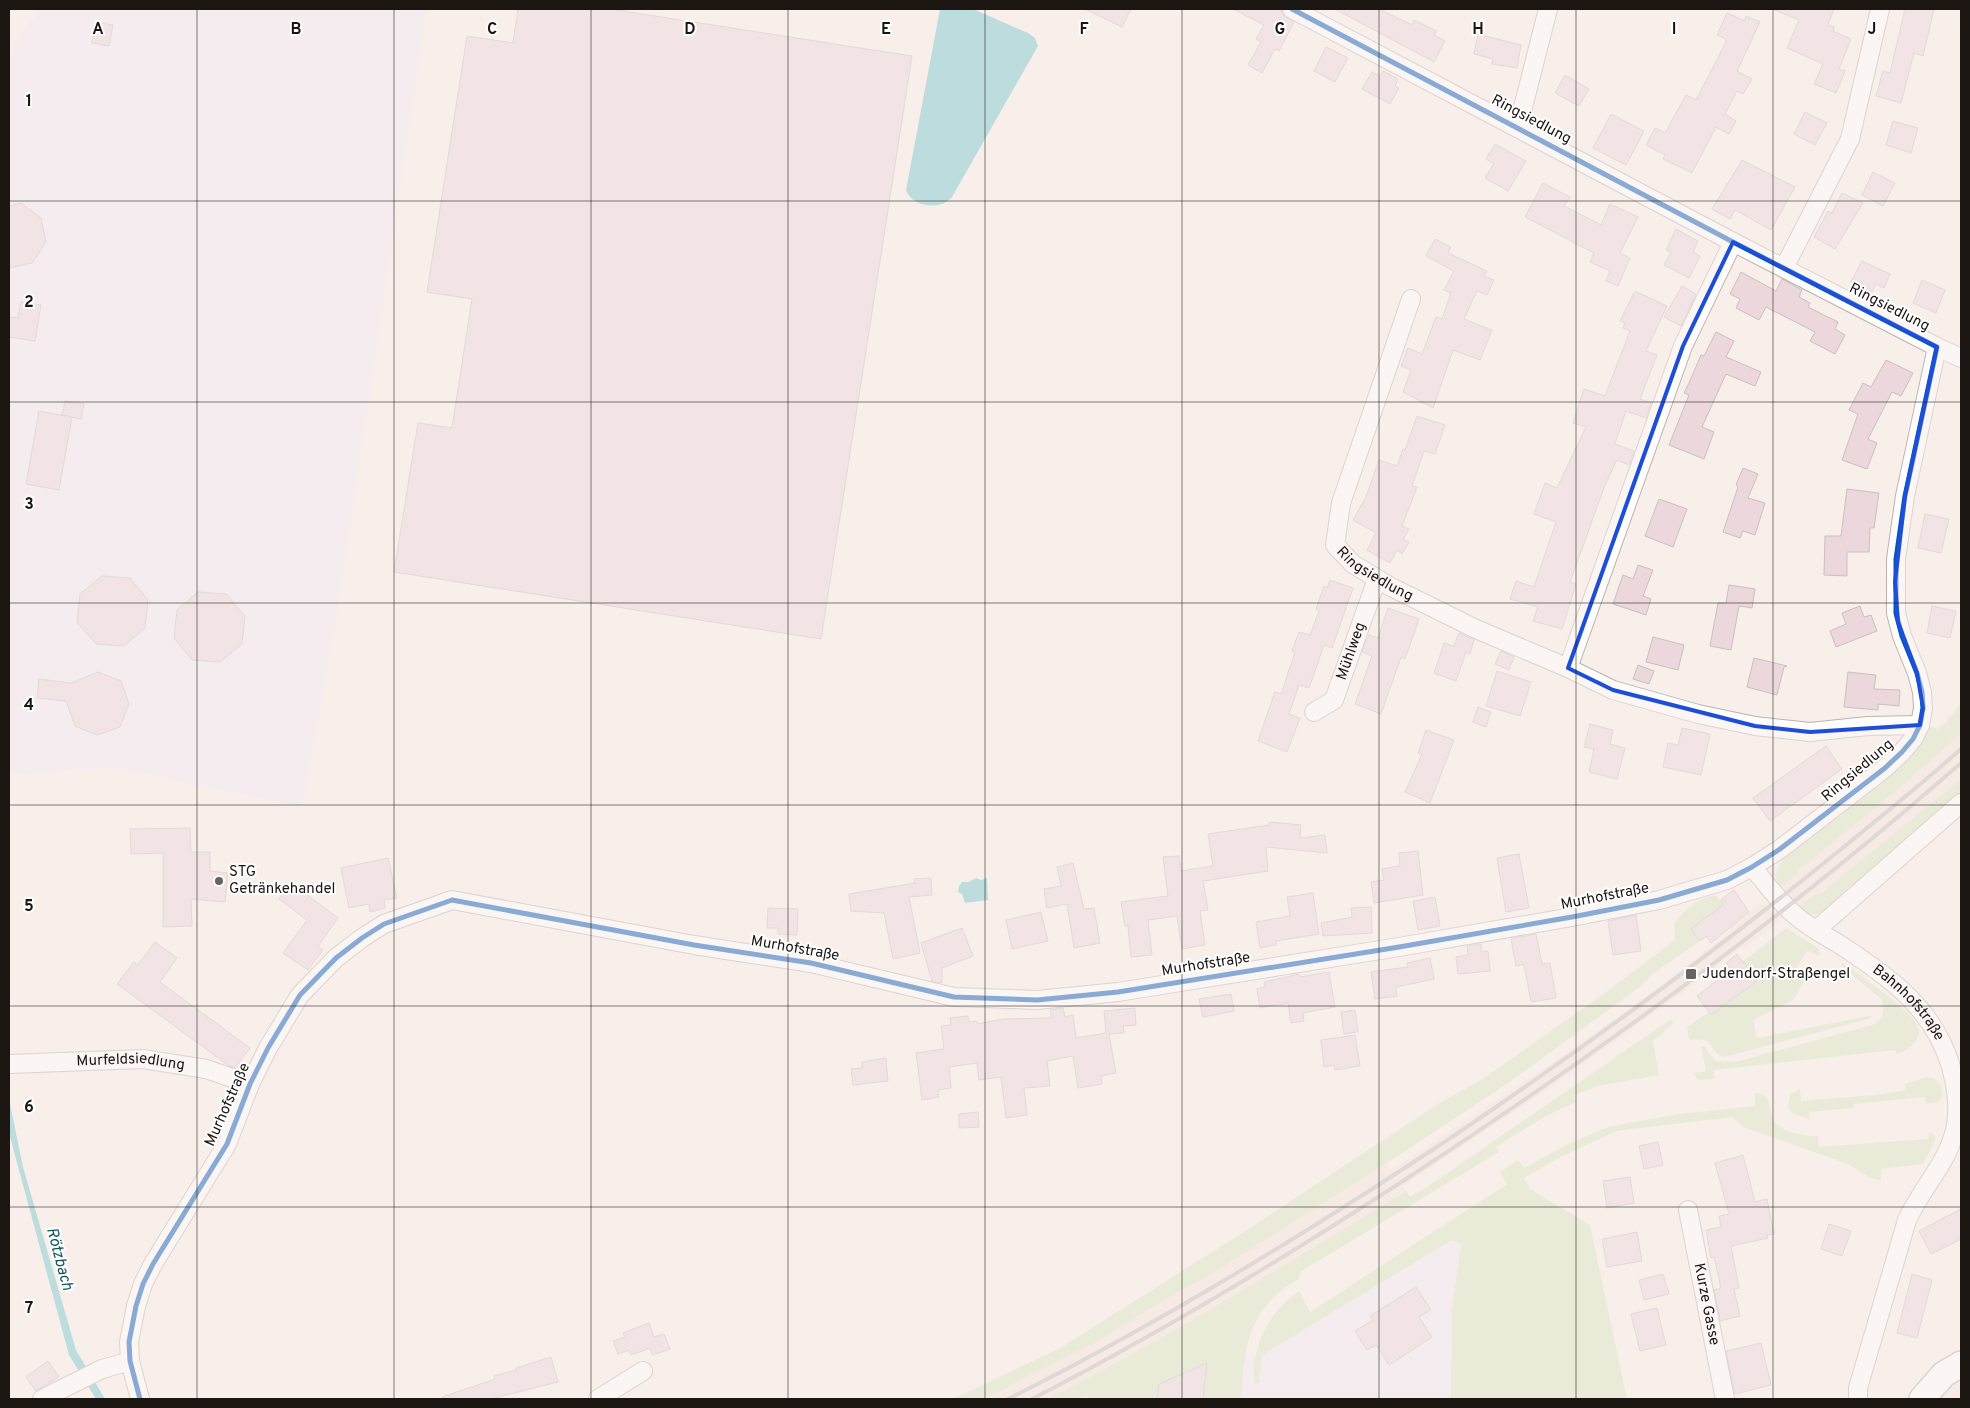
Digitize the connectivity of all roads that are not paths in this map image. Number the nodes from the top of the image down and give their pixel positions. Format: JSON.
{"nodes":[{"id":1,"x":1292,"y":9,"type":"edge"},
{"id":2,"x":1548,"y":9,"type":"edge"},
{"id":3,"x":1880,"y":9,"type":"edge"},
{"id":4,"x":1518,"y":127,"type":"junction"},
{"id":5,"x":1733,"y":242,"type":"junction"},
{"id":6,"x":1784,"y":268,"type":"junction"},
{"id":7,"x":1412,"y":299,"type":"dead end"},
{"id":8,"x":1937,"y":347,"type":"junction"},
{"id":9,"x":1961,"y":358,"type":"edge"},
{"id":10,"x":1376,"y":578,"type":"junction"},
{"id":11,"x":1568,"y":668,"type":"junction"},
{"id":12,"x":1314,"y":712,"type":"dead end"},
{"id":13,"x":1920,"y":725,"type":"junction"},
{"id":14,"x":1961,"y":803,"type":"edge"},
{"id":15,"x":1752,"y":867,"type":"junction"},
{"id":16,"x":1816,"y":930,"type":"junction"},
{"id":17,"x":11,"y":1064,"type":"edge"},
{"id":18,"x":1958,"y":1074,"type":"edge"},
{"id":19,"x":250,"y":1084,"type":"junction"},
{"id":20,"x":1688,"y":1210,"type":"dead end"},
{"id":21,"x":130,"y":1361,"type":"junction"},
{"id":22,"x":1961,"y":1364,"type":"edge"},
{"id":23,"x":643,"y":1371,"type":"dead end"},
{"id":24,"x":42,"y":1399,"type":"edge"},
{"id":25,"x":140,"y":1399,"type":"edge"},
{"id":26,"x":598,"y":1399,"type":"edge"},
{"id":27,"x":1726,"y":1399,"type":"edge"},
{"id":28,"x":1858,"y":1399,"type":"edge"},
{"id":29,"x":1922,"y":1399,"type":"edge"}],
"edges":[{"from":1,"to":4,"type":"street","name":"Ringsiedlung"},
{"from":2,"to":4,"type":"street","name":"Ringsiedlung"},
{"from":3,"to":6,"type":"street"},
{"from":4,"to":5,"type":"street","name":"Ringsiedlung"},
{"from":5,"to":6,"type":"street","name":"Ringsiedlung"},
{"from":5,"to":11,"type":"street"},
{"from":6,"to":8,"type":"street","name":"Ringsiedlung"},
{"from":7,"to":10,"type":"street","name":"Ringsiedlung"},
{"from":8,"to":9,"type":"street"},
{"from":8,"to":13,"type":"street","name":"Ringsiedlung"},
{"from":10,"to":11,"type":"street","name":"Ringsiedlung"},
{"from":10,"to":12,"type":"street","name":"Mühlweg"},
{"from":11,"to":13,"type":"street","name":"Ringsiedlung"},
{"from":13,"to":15,"type":"street","name":"Ringsiedlung"},
{"from":14,"to":16,"type":"street"},
{"from":15,"to":16,"type":"street"},
{"from":15,"to":19,"type":"street","name":"Murhofstraße"},
{"from":16,"to":18,"type":"street","name":"Bahnhofstraße"},
{"from":17,"to":19,"type":"street","name":"Murfeldsiedlung"},
{"from":18,"to":28,"type":"street","name":"Bahnhofstraße"},
{"from":19,"to":21,"type":"street","name":"Murhofstraße"},
{"from":20,"to":27,"type":"street","name":"Kurze Gasse"},
{"from":21,"to":24,"type":"street"},
{"from":21,"to":25,"type":"street","name":"Murhofstraße"},
{"from":22,"to":29,"type":"main road"},
{"from":23,"to":26,"type":"street"}]}
